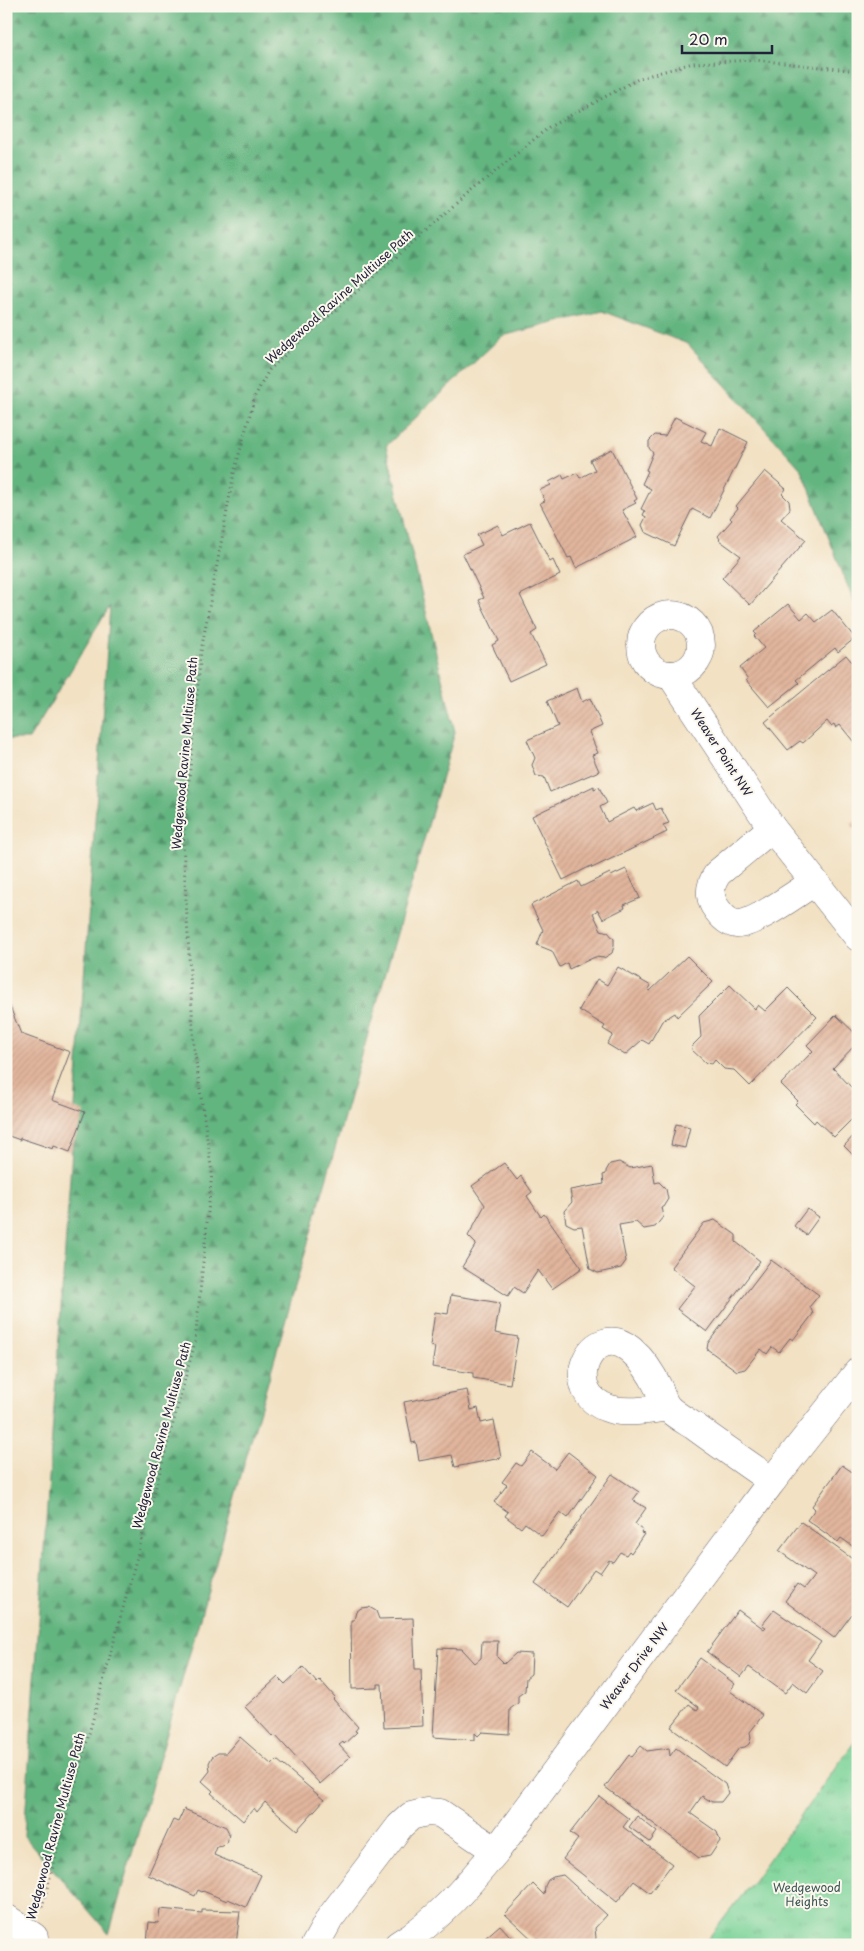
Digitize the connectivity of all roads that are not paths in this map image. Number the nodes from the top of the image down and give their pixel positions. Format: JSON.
{"nodes":[{"id":1,"x":671,"y":675,"type":"dead end"},
{"id":2,"x":772,"y":828,"type":"junction"},
{"id":3,"x":814,"y":882,"type":"junction"},
{"id":4,"x":858,"y":937,"type":"edge"},
{"id":5,"x":858,"y":1372,"type":"edge"},
{"id":6,"x":667,"y":1407,"type":"dead end"},
{"id":7,"x":772,"y":1482,"type":"junction"},
{"id":8,"x":496,"y":1851,"type":"junction"},
{"id":9,"x":6,"y":1918,"type":"edge"},
{"id":10,"x":33,"y":1941,"type":"edge"},
{"id":11,"x":316,"y":1945,"type":"edge"},
{"id":12,"x":398,"y":1945,"type":"edge"}],
"edges":[{"from":1,"to":2,"type":"street","name":"Weaver Point NW"},
{"from":2,"to":3,"type":"street","name":"Weaver Point NW"},
{"from":2,"to":3,"type":"street"},
{"from":3,"to":4,"type":"street","name":"Weaver Point NW"},
{"from":5,"to":7,"type":"street","name":"Weaver Drive NW"},
{"from":6,"to":7,"type":"street"},
{"from":7,"to":8,"type":"street","name":"Weaver Drive NW"},
{"from":8,"to":11,"type":"street"},
{"from":8,"to":12,"type":"street","name":"Weaver Drive NW"},
{"from":9,"to":10,"type":"street"}]}
